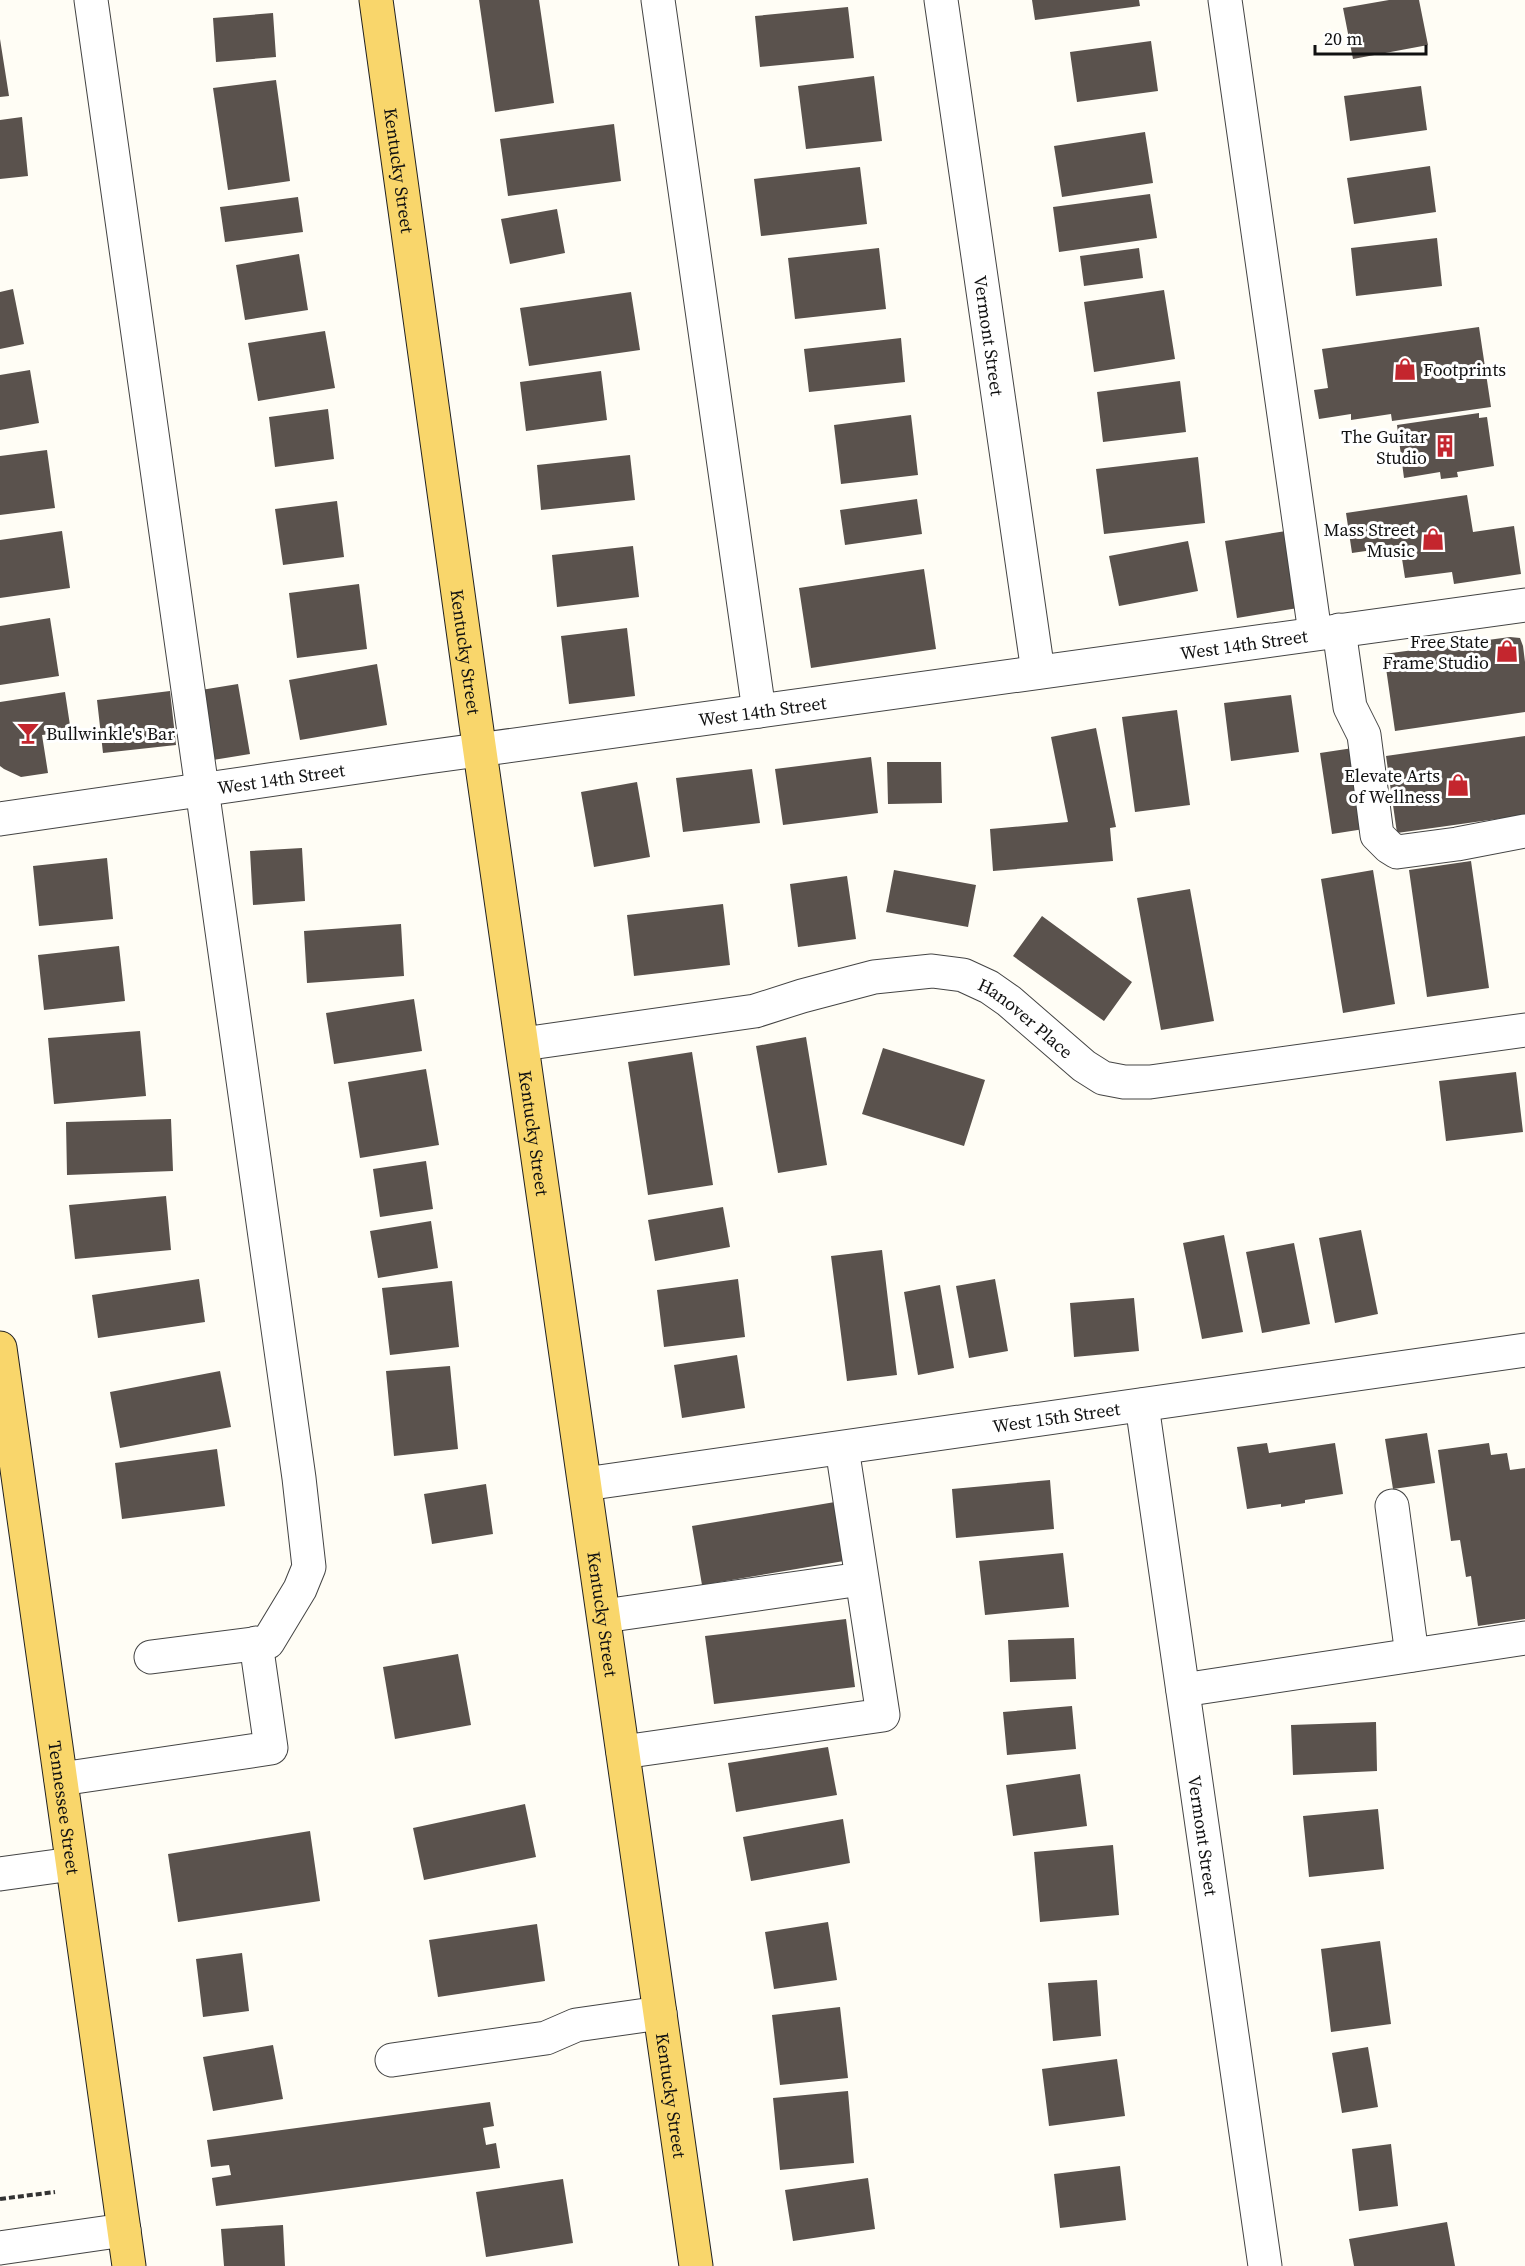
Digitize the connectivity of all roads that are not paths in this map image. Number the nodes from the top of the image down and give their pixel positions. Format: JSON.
{"nodes":[{"id":1,"x":91,"y":0,"type":"edge"},
{"id":2,"x":376,"y":0,"type":"edge"},
{"id":3,"x":658,"y":0,"type":"edge"},
{"id":4,"x":941,"y":0,"type":"edge"},
{"id":5,"x":1225,"y":0,"type":"edge"},
{"id":6,"x":1525,"y":604,"type":"edge"},
{"id":7,"x":1327,"y":632,"type":"junction"},
{"id":8,"x":1038,"y":672,"type":"junction"},
{"id":9,"x":759,"y":711,"type":"junction"},
{"id":10,"x":480,"y":750,"type":"junction"},
{"id":11,"x":203,"y":790,"type":"junction"},
{"id":12,"x":0,"y":819,"type":"edge"},
{"id":13,"x":1525,"y":831,"type":"edge"},
{"id":14,"x":1525,"y":1030,"type":"edge"},
{"id":15,"x":523,"y":1044,"type":"junction"},
{"id":16,"x":0,"y":1348,"type":"edge"},
{"id":17,"x":1525,"y":1350,"type":"edge"},
{"id":18,"x":1142,"y":1405,"type":"junction"},
{"id":19,"x":842,"y":1448,"type":"junction"},
{"id":20,"x":585,"y":1484,"type":"junction"},
{"id":21,"x":1392,"y":1506,"type":"dead end"},
{"id":22,"x":861,"y":1579,"type":"junction"},
{"id":23,"x":604,"y":1616,"type":"junction"},
{"id":24,"x":1525,"y":1638,"type":"edge"},
{"id":25,"x":256,"y":1643,"type":"junction"},
{"id":26,"x":1412,"y":1655,"type":"junction"},
{"id":27,"x":151,"y":1658,"type":"dead end"},
{"id":28,"x":1183,"y":1690,"type":"junction"},
{"id":29,"x":623,"y":1752,"type":"junction"},
{"id":30,"x":61,"y":1779,"type":"junction"},
{"id":31,"x":72,"y":1864,"type":"junction"},
{"id":32,"x":0,"y":1874,"type":"edge"},
{"id":33,"x":660,"y":2013,"type":"junction"},
{"id":34,"x":392,"y":2060,"type":"dead end"},
{"id":35,"x":123,"y":2230,"type":"junction"},
{"id":36,"x":0,"y":2248,"type":"edge"},
{"id":37,"x":129,"y":2266,"type":"edge"},
{"id":38,"x":696,"y":2266,"type":"edge"},
{"id":39,"x":1265,"y":2266,"type":"edge"}],
"edges":[{"from":1,"to":11,"type":"street"},
{"from":2,"to":10,"type":"main road","name":"Kentucky Street"},
{"from":3,"to":9,"type":"street"},
{"from":4,"to":8,"type":"street","name":"Vermont Street"},
{"from":5,"to":7,"type":"street"},
{"from":6,"to":7,"type":"street","name":"West 14th Street"},
{"from":7,"to":8,"type":"street","name":"West 14th Street"},
{"from":7,"to":13,"type":"street"},
{"from":8,"to":9,"type":"street","name":"West 14th Street"},
{"from":9,"to":10,"type":"street","name":"West 14th Street"},
{"from":10,"to":11,"type":"street","name":"West 14th Street"},
{"from":10,"to":15,"type":"main road","name":"Kentucky Street"},
{"from":11,"to":12,"type":"street","name":"West 14th Street"},
{"from":11,"to":25,"type":"street"},
{"from":14,"to":15,"type":"street","name":"Hanover Place"},
{"from":15,"to":20,"type":"main road","name":"Kentucky Street"},
{"from":16,"to":30,"type":"main road","name":"Tennessee Street"},
{"from":17,"to":18,"type":"street","name":"West 15th Street"},
{"from":18,"to":19,"type":"street","name":"West 15th Street"},
{"from":18,"to":28,"type":"street","name":"Vermont Street"},
{"from":19,"to":20,"type":"street","name":"West 15th Street"},
{"from":19,"to":22,"type":"street"},
{"from":20,"to":23,"type":"main road","name":"Kentucky Street"},
{"from":21,"to":26,"type":"street"},
{"from":22,"to":23,"type":"street"},
{"from":22,"to":29,"type":"street"},
{"from":23,"to":29,"type":"main road","name":"Kentucky Street"},
{"from":24,"to":26,"type":"street"},
{"from":25,"to":27,"type":"street"},
{"from":25,"to":30,"type":"street"},
{"from":26,"to":28,"type":"street"},
{"from":28,"to":39,"type":"street","name":"Vermont Street"},
{"from":29,"to":33,"type":"main road","name":"Kentucky Street"},
{"from":30,"to":31,"type":"main road","name":"Tennessee Street"},
{"from":31,"to":32,"type":"street"},
{"from":31,"to":35,"type":"main road","name":"Tennessee Street"},
{"from":33,"to":34,"type":"street"},
{"from":33,"to":38,"type":"main road","name":"Kentucky Street"},
{"from":35,"to":36,"type":"street"},
{"from":35,"to":37,"type":"main road","name":"Tennessee Street"}]}
